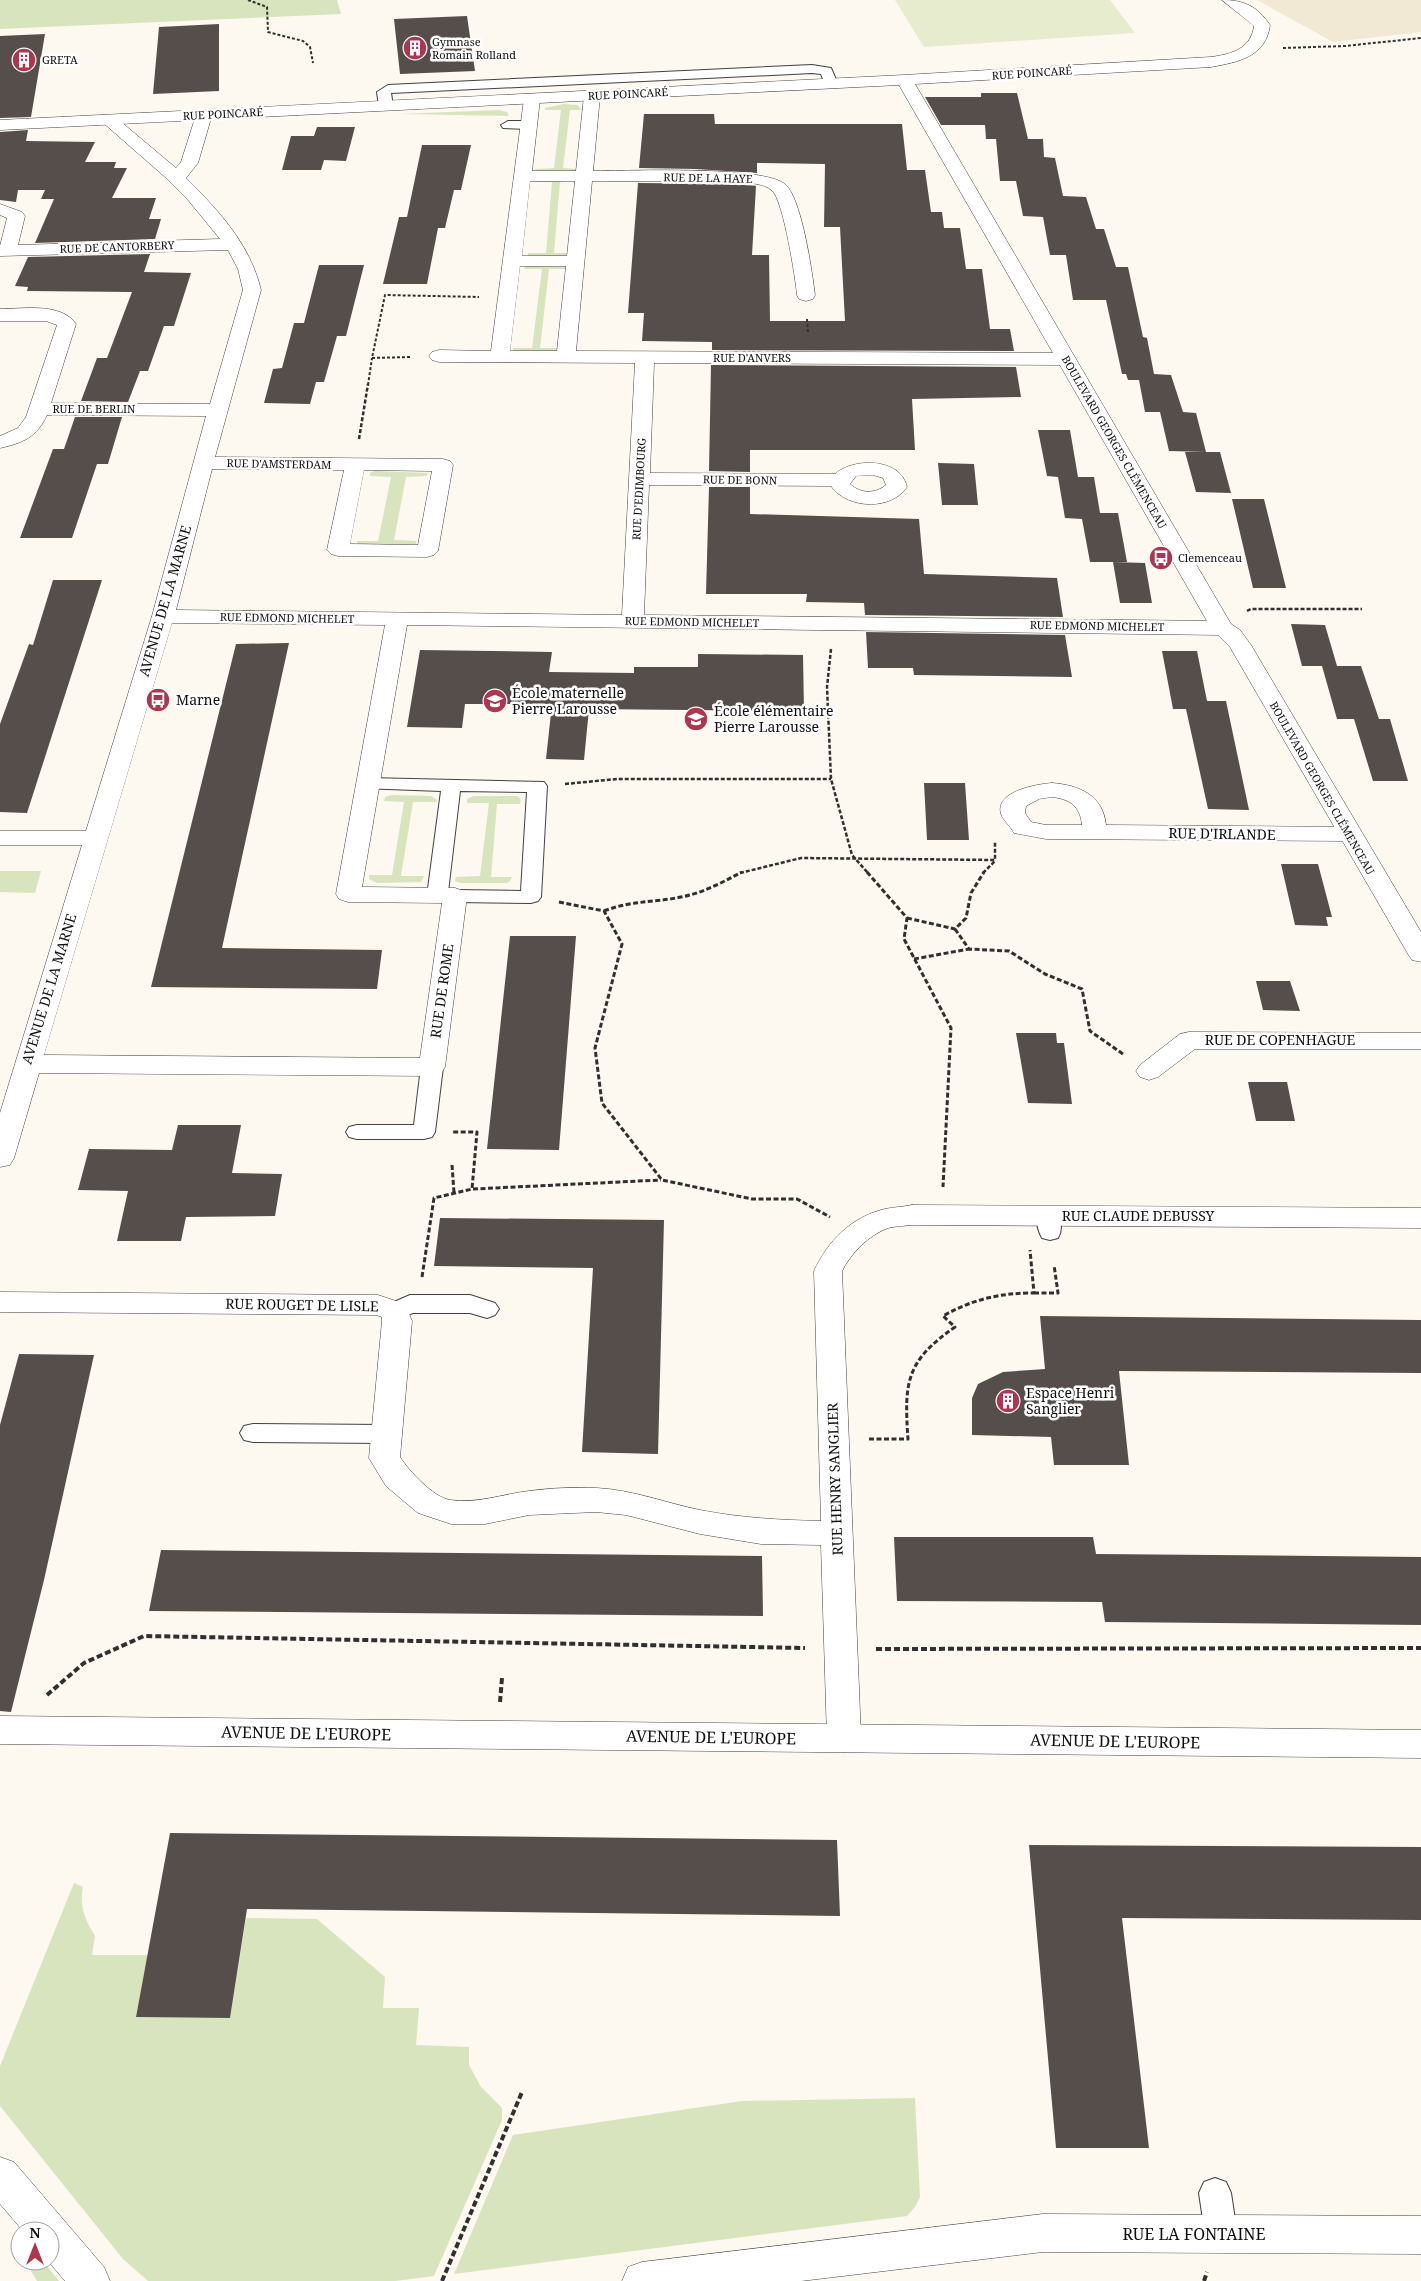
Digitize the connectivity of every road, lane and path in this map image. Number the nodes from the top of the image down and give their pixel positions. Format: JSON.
{"nodes":[{"id":1,"x":248,"y":0,"type":"edge"},
{"id":2,"x":1230,"y":0,"type":"edge"},
{"id":3,"x":1421,"y":38,"type":"edge"},
{"id":4,"x":1253,"y":48,"type":"junction"},
{"id":5,"x":313,"y":63,"type":"dead end"},
{"id":6,"x":904,"y":80,"type":"junction"},
{"id":7,"x":831,"y":84,"type":"junction"},
{"id":8,"x":592,"y":96,"type":"junction"},
{"id":9,"x":532,"y":99,"type":"junction"},
{"id":10,"x":386,"y":106,"type":"junction"},
{"id":11,"x":204,"y":115,"type":"junction"},
{"id":12,"x":108,"y":120,"type":"junction"},
{"id":13,"x":0,"y":125,"type":"edge"},
{"id":14,"x":508,"y":125,"type":"dead end"},
{"id":15,"x":529,"y":125,"type":"junction"},
{"id":16,"x":522,"y":176,"type":"junction"},
{"id":17,"x":584,"y":176,"type":"junction"},
{"id":18,"x":176,"y":179,"type":"junction"},
{"id":19,"x":0,"y":209,"type":"edge"},
{"id":20,"x":234,"y":244,"type":"junction"},
{"id":21,"x":4,"y":251,"type":"edge"},
{"id":22,"x":513,"y":261,"type":"junction"},
{"id":23,"x":576,"y":261,"type":"junction"},
{"id":24,"x":806,"y":295,"type":"dead end"},
{"id":25,"x":507,"y":297,"type":"junction"},
{"id":26,"x":0,"y":315,"type":"edge"},
{"id":27,"x":439,"y":356,"type":"joint"},
{"id":28,"x":500,"y":357,"type":"junction"},
{"id":29,"x":566,"y":357,"type":"junction"},
{"id":30,"x":645,"y":357,"type":"junction"},
{"id":31,"x":372,"y":358,"type":"junction"},
{"id":32,"x":1066,"y":359,"type":"junction"},
{"id":33,"x":39,"y":409,"type":"junction"},
{"id":34,"x":218,"y":410,"type":"junction"},
{"id":35,"x":0,"y":442,"type":"edge"},
{"id":36,"x":203,"y":463,"type":"junction"},
{"id":37,"x":355,"y":464,"type":"junction"},
{"id":38,"x":640,"y":479,"type":"junction"},
{"id":39,"x":840,"y":480,"type":"dead end"},
{"id":40,"x":1362,"y":609,"type":"dead end"},
{"id":41,"x":163,"y":616,"type":"junction"},
{"id":42,"x":398,"y":619,"type":"junction"},
{"id":43,"x":634,"y":621,"type":"junction"},
{"id":44,"x":833,"y":623,"type":"junction"},
{"id":45,"x":1222,"y":628,"type":"junction"},
{"id":46,"x":831,"y":779,"type":"junction"},
{"id":47,"x":368,"y":784,"type":"junction"},
{"id":48,"x":451,"y":785,"type":"junction"},
{"id":49,"x":537,"y":786,"type":"junction"},
{"id":50,"x":1023,"y":828,"type":"junction"},
{"id":51,"x":1095,"y":832,"type":"junction"},
{"id":52,"x":1349,"y":834,"type":"junction"},
{"id":53,"x":0,"y":838,"type":"edge"},
{"id":54,"x":95,"y":838,"type":"junction"},
{"id":55,"x":855,"y":858,"type":"junction"},
{"id":56,"x":995,"y":860,"type":"junction"},
{"id":57,"x":446,"y":896,"type":"junction"},
{"id":58,"x":531,"y":897,"type":"junction"},
{"id":59,"x":604,"y":911,"type":"junction"},
{"id":60,"x":907,"y":918,"type":"junction"},
{"id":61,"x":955,"y":929,"type":"junction"},
{"id":62,"x":969,"y":949,"type":"junction"},
{"id":63,"x":1421,"y":954,"type":"edge"},
{"id":64,"x":914,"y":959,"type":"junction"},
{"id":65,"x":1421,"y":1041,"type":"edge"},
{"id":66,"x":27,"y":1064,"type":"junction"},
{"id":67,"x":432,"y":1067,"type":"junction"},
{"id":68,"x":1149,"y":1071,"type":"joint"},
{"id":69,"x":357,"y":1132,"type":"dead end"},
{"id":70,"x":424,"y":1132,"type":"junction"},
{"id":71,"x":0,"y":1158,"type":"edge"},
{"id":72,"x":452,"y":1165,"type":"dead end"},
{"id":73,"x":662,"y":1180,"type":"junction"},
{"id":74,"x":472,"y":1189,"type":"junction"},
{"id":75,"x":454,"y":1193,"type":"junction"},
{"id":76,"x":946,"y":1214,"type":"junction"},
{"id":77,"x":1421,"y":1218,"type":"edge"},
{"id":78,"x":1041,"y":1221,"type":"junction"},
{"id":79,"x":859,"y":1232,"type":"junction"},
{"id":80,"x":1054,"y":1265,"type":"dead end"},
{"id":81,"x":1034,"y":1293,"type":"junction"},
{"id":82,"x":0,"y":1302,"type":"edge"},
{"id":83,"x":402,"y":1307,"type":"junction"},
{"id":84,"x":487,"y":1309,"type":"dead end"},
{"id":85,"x":253,"y":1433,"type":"dead end"},
{"id":86,"x":386,"y":1434,"type":"junction"},
{"id":87,"x":834,"y":1438,"type":"junction"},
{"id":88,"x":837,"y":1533,"type":"junction"},
{"id":89,"x":811,"y":1648,"type":"dead end"},
{"id":90,"x":1421,"y":1648,"type":"edge"},
{"id":91,"x":875,"y":1649,"type":"dead end"},
{"id":92,"x":502,"y":1678,"type":"dead end"},
{"id":93,"x":42,"y":1699,"type":"dead end"},
{"id":94,"x":499,"y":1710,"type":"dead end"},
{"id":95,"x":0,"y":1730,"type":"edge"},
{"id":96,"x":844,"y":1738,"type":"junction"},
{"id":97,"x":1421,"y":1744,"type":"edge"},
{"id":98,"x":522,"y":2092,"type":"dead end"},
{"id":99,"x":0,"y":2174,"type":"edge"},
{"id":100,"x":1215,"y":2193,"type":"dead end"},
{"id":101,"x":40,"y":2221,"type":"edge"},
{"id":102,"x":1221,"y":2233,"type":"junction"},
{"id":103,"x":1421,"y":2235,"type":"edge"},
{"id":104,"x":60,"y":2245,"type":"edge"},
{"id":105,"x":90,"y":2281,"type":"edge"},
{"id":106,"x":442,"y":2281,"type":"edge"},
{"id":107,"x":642,"y":2281,"type":"edge"}],
"edges":[{"from":1,"to":5,"type":"path"},
{"from":2,"to":4,"type":"street"},
{"from":3,"to":4,"type":"path"},
{"from":4,"to":6,"type":"street","name":"RUE POINCARÉ"},
{"from":6,"to":7,"type":"street","name":"RUE POINCARÉ"},
{"from":6,"to":32,"type":"street","name":"BOULEVARD GEORGES CLÉMENCEAU"},
{"from":7,"to":8,"type":"street","name":"RUE POINCARÉ"},
{"from":7,"to":10,"type":"lane"},
{"from":8,"to":9,"type":"street","name":"RUE POINCARÉ"},
{"from":8,"to":17,"type":"street"},
{"from":9,"to":10,"type":"street","name":"RUE POINCARÉ"},
{"from":9,"to":15,"type":"street"},
{"from":10,"to":11,"type":"street","name":"RUE POINCARÉ"},
{"from":11,"to":12,"type":"street","name":"RUE POINCARÉ"},
{"from":11,"to":18,"type":"street"},
{"from":12,"to":13,"type":"street","name":"RUE POINCARÉ"},
{"from":12,"to":18,"type":"street","name":"AVENUE DE LA MARNE"},
{"from":14,"to":15,"type":"lane"},
{"from":15,"to":16,"type":"street"},
{"from":16,"to":17,"type":"street"},
{"from":16,"to":22,"type":"street"},
{"from":17,"to":23,"type":"street"},
{"from":17,"to":24,"type":"street","name":"RUE DE LA HAYE"},
{"from":18,"to":20,"type":"street","name":"AVENUE DE LA MARNE"},
{"from":19,"to":21,"type":"street"},
{"from":20,"to":21,"type":"street","name":"RUE DE CANTORBERY"},
{"from":20,"to":34,"type":"street","name":"AVENUE DE LA MARNE"},
{"from":22,"to":23,"type":"street"},
{"from":22,"to":25,"type":"street"},
{"from":23,"to":29,"type":"street"},
{"from":25,"to":28,"type":"street"},
{"from":25,"to":31,"type":"path"},
{"from":26,"to":33,"type":"street","name":"RUE DE BERLIN"},
{"from":27,"to":28,"type":"street","name":"RUE D'ANVERS"},
{"from":27,"to":31,"type":"path"},
{"from":28,"to":29,"type":"street","name":"RUE D'ANVERS"},
{"from":29,"to":30,"type":"street","name":"RUE D'ANVERS"},
{"from":30,"to":32,"type":"street","name":"RUE D'ANVERS"},
{"from":30,"to":38,"type":"street","name":"RUE D'EDIMBOURG"},
{"from":31,"to":37,"type":"path"},
{"from":32,"to":45,"type":"street","name":"BOULEVARD GEORGES CLÉMENCEAU"},
{"from":33,"to":34,"type":"street","name":"RUE DE BERLIN"},
{"from":33,"to":35,"type":"street"},
{"from":34,"to":36,"type":"street","name":"AVENUE DE LA MARNE"},
{"from":36,"to":37,"type":"street","name":"RUE D'AMSTERDAM"},
{"from":36,"to":41,"type":"street","name":"AVENUE DE LA MARNE"},
{"from":37,"to":37,"type":"street","name":"RUE D'AMSTERDAM"},
{"from":38,"to":39,"type":"street","name":"RUE DE BONN"},
{"from":38,"to":43,"type":"street","name":"RUE D'EDIMBOURG"},
{"from":40,"to":45,"type":"path"},
{"from":41,"to":42,"type":"street","name":"RUE EDMOND MICHELET"},
{"from":41,"to":54,"type":"street","name":"AVENUE DE LA MARNE"},
{"from":42,"to":43,"type":"street","name":"RUE EDMOND MICHELET"},
{"from":42,"to":47,"type":"street"},
{"from":43,"to":44,"type":"street","name":"RUE EDMOND MICHELET"},
{"from":44,"to":45,"type":"street","name":"RUE EDMOND MICHELET"},
{"from":44,"to":46,"type":"path"},
{"from":45,"to":52,"type":"street","name":"BOULEVARD GEORGES CLÉMENCEAU"},
{"from":46,"to":49,"type":"path"},
{"from":46,"to":55,"type":"path"},
{"from":47,"to":48,"type":"lane"},
{"from":47,"to":57,"type":"street"},
{"from":48,"to":49,"type":"lane"},
{"from":48,"to":57,"type":"lane"},
{"from":49,"to":58,"type":"lane"},
{"from":50,"to":51,"type":"street","name":"RUE D'IRLANDE"},
{"from":50,"to":51,"type":"street"},
{"from":50,"to":56,"type":"path"},
{"from":51,"to":52,"type":"street","name":"RUE D'IRLANDE"},
{"from":52,"to":63,"type":"street","name":"BOULEVARD GEORGES CLÉMENCEAU"},
{"from":53,"to":54,"type":"street"},
{"from":54,"to":66,"type":"street","name":"AVENUE DE LA MARNE"},
{"from":55,"to":56,"type":"path"},
{"from":55,"to":59,"type":"path"},
{"from":55,"to":60,"type":"path"},
{"from":56,"to":61,"type":"path"},
{"from":57,"to":58,"type":"lane"},
{"from":57,"to":67,"type":"street","name":"RUE DE ROME"},
{"from":58,"to":59,"type":"path"},
{"from":59,"to":73,"type":"path"},
{"from":60,"to":61,"type":"path"},
{"from":60,"to":64,"type":"path"},
{"from":61,"to":62,"type":"path"},
{"from":62,"to":64,"type":"path"},
{"from":62,"to":68,"type":"path"},
{"from":64,"to":76,"type":"path"},
{"from":65,"to":68,"type":"street","name":"RUE DE COPENHAGUE"},
{"from":66,"to":67,"type":"street"},
{"from":66,"to":71,"type":"street","name":"AVENUE DE LA MARNE"},
{"from":67,"to":70,"type":"lane"},
{"from":69,"to":70,"type":"lane"},
{"from":70,"to":74,"type":"path"},
{"from":72,"to":75,"type":"path"},
{"from":73,"to":74,"type":"path"},
{"from":73,"to":79,"type":"path"},
{"from":74,"to":75,"type":"path"},
{"from":75,"to":83,"type":"path"},
{"from":76,"to":78,"type":"street","name":"RUE CLAUDE DEBUSSY"},
{"from":76,"to":79,"type":"street","name":"RUE CLAUDE DEBUSSY"},
{"from":77,"to":78,"type":"street","name":"RUE CLAUDE DEBUSSY"},
{"from":78,"to":81,"type":"path"},
{"from":79,"to":87,"type":"street","name":"RUE HENRY SANGLIER"},
{"from":80,"to":81,"type":"path"},
{"from":81,"to":87,"type":"path"},
{"from":82,"to":83,"type":"street","name":"RUE ROUGET DE LISLE"},
{"from":83,"to":84,"type":"lane"},
{"from":83,"to":86,"type":"street","name":"RUE ROUGET DE LISLE"},
{"from":85,"to":86,"type":"lane"},
{"from":86,"to":88,"type":"street","name":"RUE ROUGET DE LISLE"},
{"from":87,"to":88,"type":"street","name":"RUE HENRY SANGLIER"},
{"from":88,"to":96,"type":"street","name":"RUE HENRY SANGLIER"},
{"from":89,"to":93,"type":"path"},
{"from":90,"to":91,"type":"path"},
{"from":92,"to":94,"type":"path"},
{"from":95,"to":96,"type":"street","name":"AVENUE DE L'EUROPE"},
{"from":96,"to":97,"type":"street","name":"AVENUE DE L'EUROPE"},
{"from":98,"to":106,"type":"path"},
{"from":99,"to":101,"type":"street"},
{"from":100,"to":102,"type":"lane"},
{"from":102,"to":103,"type":"street","name":"RUE LA FONTAINE"},
{"from":102,"to":107,"type":"street","name":"RUE LA FONTAINE"},
{"from":104,"to":105,"type":"street"}]}
